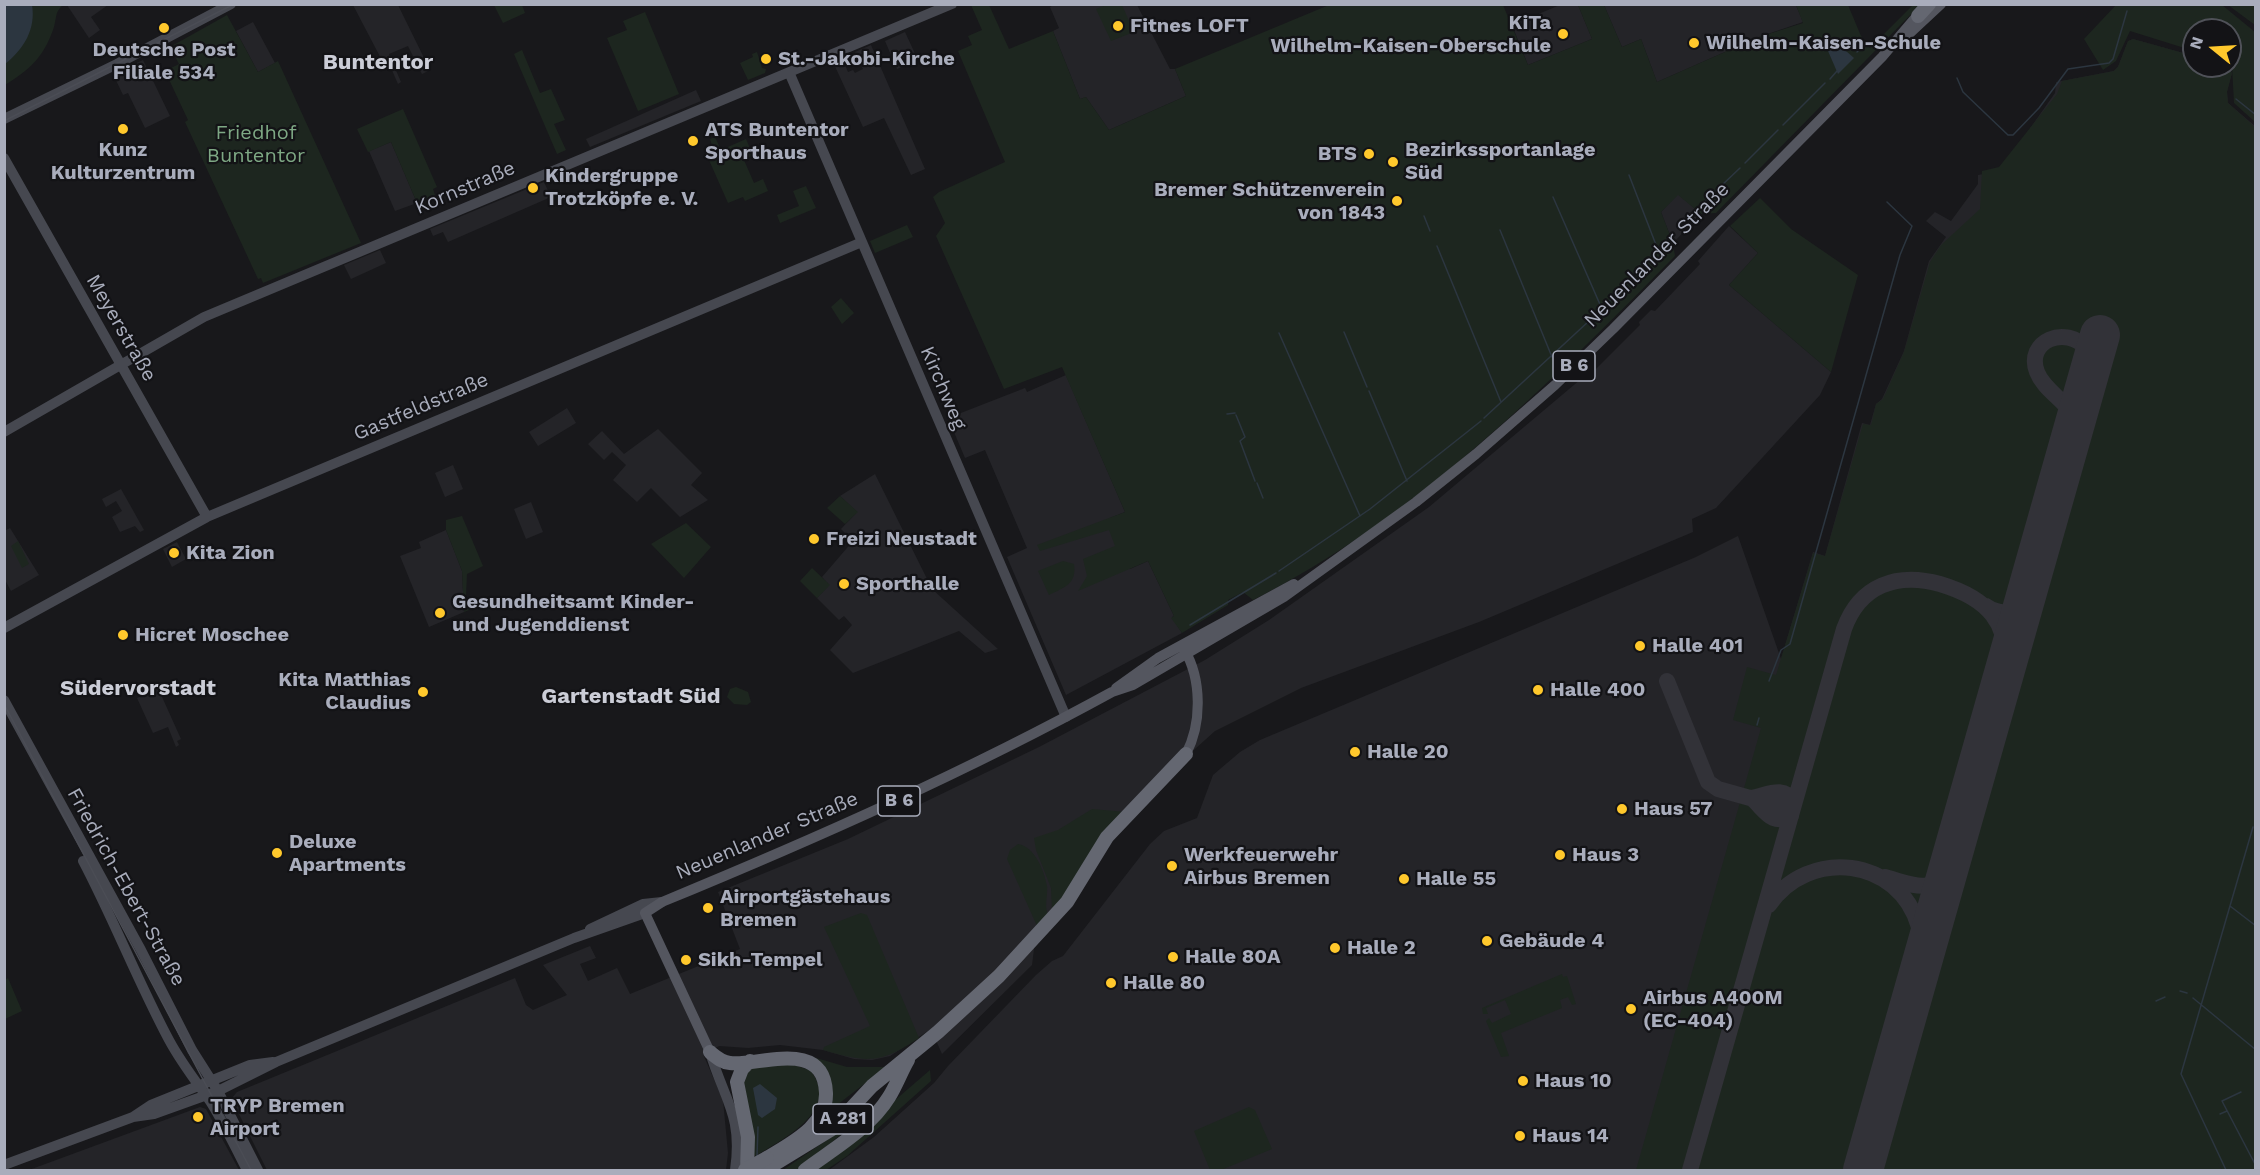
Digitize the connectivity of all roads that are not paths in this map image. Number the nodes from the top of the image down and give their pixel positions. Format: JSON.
{"nodes":[{"id":1,"x":231,"y":4,"type":"edge"},
{"id":2,"x":952,"y":4,"type":"edge"},
{"id":3,"x":1941,"y":4,"type":"edge"},
{"id":4,"x":1924,"y":8,"type":"edge"},
{"id":5,"x":1882,"y":57,"type":"junction"},
{"id":6,"x":789,"y":72,"type":"junction"},
{"id":7,"x":4,"y":119,"type":"edge"},
{"id":8,"x":4,"y":158,"type":"edge"},
{"id":9,"x":862,"y":242,"type":"junction"},
{"id":10,"x":121,"y":364,"type":"junction"},
{"id":11,"x":4,"y":432,"type":"edge"},
{"id":12,"x":207,"y":517,"type":"junction"},
{"id":13,"x":4,"y":628,"type":"edge"},
{"id":14,"x":1185,"y":651,"type":"junction"},
{"id":15,"x":4,"y":700,"type":"edge"},
{"id":16,"x":4,"y":713,"type":"edge"},
{"id":17,"x":1066,"y":717,"type":"junction"},
{"id":18,"x":1186,"y":754,"type":"joint"},
{"id":19,"x":662,"y":902,"type":"junction"},
{"id":20,"x":645,"y":913,"type":"junction"},
{"id":21,"x":574,"y":938,"type":"junction"},
{"id":22,"x":710,"y":1052,"type":"junction"},
{"id":23,"x":914,"y":1053,"type":"junction"},
{"id":24,"x":750,"y":1061,"type":"junction"},
{"id":25,"x":276,"y":1062,"type":"junction"},
{"id":26,"x":210,"y":1080,"type":"junction"},
{"id":27,"x":202,"y":1091,"type":"junction"},
{"id":28,"x":218,"y":1091,"type":"junction"},
{"id":29,"x":4,"y":1164,"type":"edge"},
{"id":30,"x":766,"y":1166,"type":"edge"},
{"id":31,"x":247,"y":1170,"type":"edge"},
{"id":32,"x":258,"y":1170,"type":"edge"},
{"id":33,"x":735,"y":1170,"type":"edge"},
{"id":34,"x":746,"y":1170,"type":"edge"},
{"id":35,"x":805,"y":1170,"type":"edge"}],
"edges":[{"from":1,"to":7,"type":"street"},
{"from":2,"to":6,"type":"street","name":"Kornstraße"},
{"from":3,"to":5,"type":"main road","name":"Neuenlander Straße","number":"B 6"},
{"from":4,"to":5,"type":"main road","name":"Neuenlander Straße","number":"B 6"},
{"from":5,"to":14,"type":"main road","name":"Neuenlander Straße","number":"B 6"},
{"from":6,"to":9,"type":"street","name":"Kirchweg"},
{"from":6,"to":10,"type":"street","name":"Kornstraße"},
{"from":8,"to":10,"type":"street","name":"Meyerstraße"},
{"from":9,"to":12,"type":"street","name":"Gastfeldstraße"},
{"from":9,"to":17,"type":"street","name":"Kirchweg"},
{"from":10,"to":11,"type":"street","name":"Kornstraße"},
{"from":10,"to":12,"type":"street","name":"Meyerstraße"},
{"from":12,"to":13,"type":"street","name":"Gastfeldstraße"},
{"from":14,"to":17,"type":"main road","name":"Neuenlander Straße","number":"B 6"},
{"from":14,"to":18,"type":"main road"},
{"from":15,"to":26,"type":"street","name":"Friedrich-Ebert-Straße"},
{"from":16,"to":27,"type":"street","name":"Friedrich-Ebert-Straße"},
{"from":17,"to":19,"type":"main road","name":"Neuenlander Straße","number":"B 6"},
{"from":18,"to":23,"type":"highway","number":"A 281"},
{"from":19,"to":20,"type":"main road","name":"Neuenlander Straße","number":"B 6"},
{"from":19,"to":21,"type":"street","name":"Neuenlander Straße"},
{"from":20,"to":21,"type":"street","name":"Neuenlander Straße"},
{"from":20,"to":22,"type":"main road"},
{"from":21,"to":25,"type":"street","name":"Neuenlander Straße"},
{"from":22,"to":24,"type":"highway"},
{"from":22,"to":33,"type":"street"},
{"from":23,"to":30,"type":"highway","number":"A 281"},
{"from":23,"to":35,"type":"highway"},
{"from":24,"to":30,"type":"highway","number":"A 281"},
{"from":24,"to":34,"type":"highway"},
{"from":25,"to":26,"type":"street","name":"Neuenlander Straße"},
{"from":25,"to":28,"type":"street","name":"Neuenlander Straße"},
{"from":26,"to":27,"type":"street","name":"Neuenlander Straße"},
{"from":26,"to":28,"type":"street","name":"Friedrich-Ebert-Straße"},
{"from":27,"to":28,"type":"street","name":"Neuenlander Straße"},
{"from":27,"to":29,"type":"street","name":"Neuenlander Straße"},
{"from":27,"to":31,"type":"street","name":"Friedrich-Ebert-Straße"},
{"from":28,"to":32,"type":"street","name":"Friedrich-Ebert-Straße"},
{"from":30,"to":34,"type":"highway","number":"A 281","bridge":true}]}
